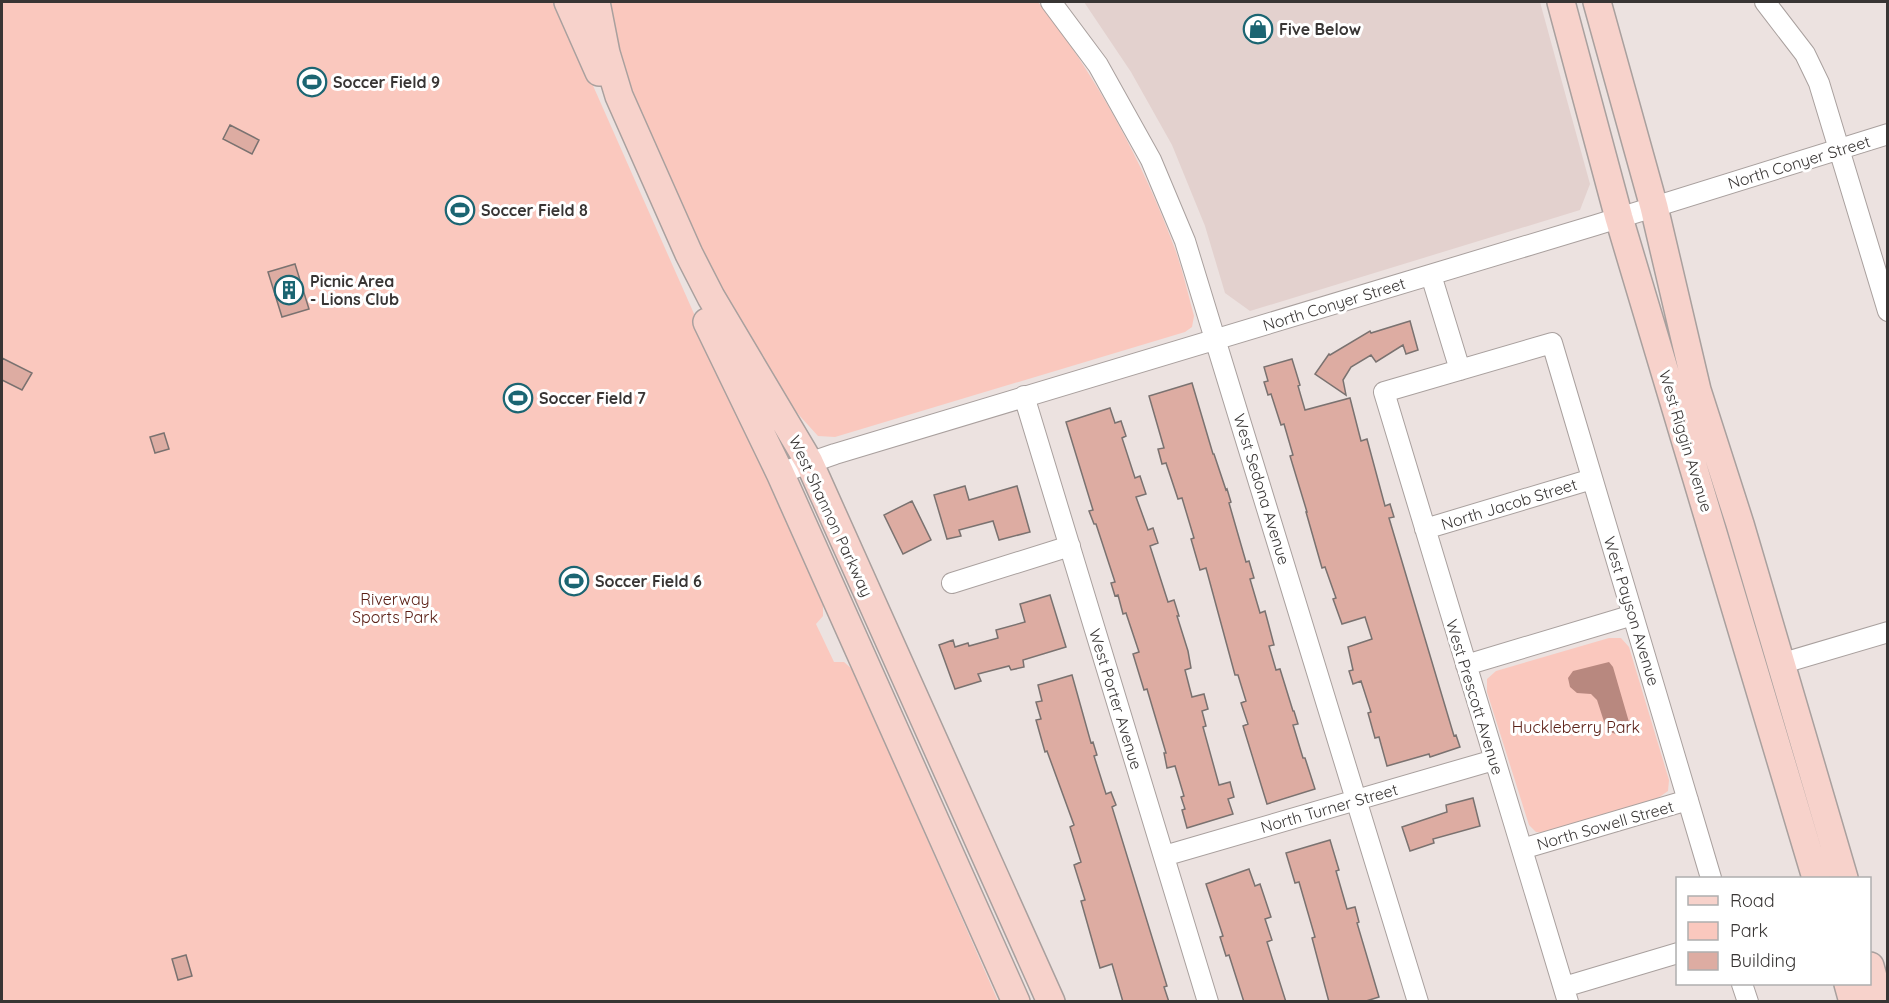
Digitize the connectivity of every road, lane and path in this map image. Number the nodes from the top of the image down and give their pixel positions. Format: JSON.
{"nodes":[{"id":1,"x":568,"y":2,"type":"edge"},
{"id":2,"x":596,"y":2,"type":"edge"},
{"id":3,"x":1051,"y":2,"type":"edge"},
{"id":4,"x":1561,"y":2,"type":"edge"},
{"id":5,"x":1597,"y":2,"type":"edge"},
{"id":6,"x":1765,"y":2,"type":"edge"},
{"id":7,"x":1887,"y":134,"type":"edge"},
{"id":8,"x":1840,"y":149,"type":"junction"},
{"id":9,"x":1653,"y":207,"type":"junction"},
{"id":10,"x":1619,"y":218,"type":"junction"},
{"id":11,"x":1431,"y":275,"type":"junction"},
{"id":12,"x":1887,"y":311,"type":"edge"},
{"id":13,"x":1216,"y":339,"type":"junction"},
{"id":14,"x":1460,"y":370,"type":"junction"},
{"id":15,"x":1024,"y":396,"type":"junction"},
{"id":16,"x":809,"y":462,"type":"junction"},
{"id":17,"x":780,"y":473,"type":"junction"},
{"id":18,"x":1592,"y":478,"type":"junction"},
{"id":19,"x":1425,"y":529,"type":"junction"},
{"id":20,"x":1070,"y":546,"type":"junction"},
{"id":21,"x":952,"y":583,"type":"dead end"},
{"id":22,"x":1633,"y":615,"type":"junction"},
{"id":23,"x":846,"y":622,"type":"junction"},
{"id":24,"x":1887,"y":632,"type":"edge"},
{"id":25,"x":1780,"y":664,"type":"junction"},
{"id":26,"x":1466,"y":665,"type":"junction"},
{"id":27,"x":1494,"y":760,"type":"junction"},
{"id":28,"x":948,"y":774,"type":"junction"},
{"id":29,"x":1357,"y":799,"type":"junction"},
{"id":30,"x":1688,"y":800,"type":"junction"},
{"id":31,"x":1522,"y":849,"type":"junction"},
{"id":32,"x":1164,"y":856,"type":"junction"},
{"id":33,"x":1710,"y":877,"type":"edge"},
{"id":34,"x":1815,"y":877,"type":"edge"},
{"id":35,"x":1843,"y":877,"type":"edge"},
{"id":36,"x":1676,"y":953,"type":"edge"},
{"id":37,"x":1871,"y":973,"type":"edge"},
{"id":38,"x":1742,"y":985,"type":"edge"},
{"id":39,"x":1848,"y":985,"type":"edge"},
{"id":40,"x":1566,"y":994,"type":"edge"},
{"id":41,"x":1016,"y":1002,"type":"edge"},
{"id":42,"x":1051,"y":1002,"type":"edge"},
{"id":43,"x":1208,"y":1002,"type":"edge"},
{"id":44,"x":1418,"y":1002,"type":"edge"},
{"id":45,"x":1748,"y":1002,"type":"edge"},
{"id":46,"x":1853,"y":1002,"type":"edge"},
{"id":47,"x":1880,"y":1002,"type":"edge"}],
"edges":[{"from":1,"to":17,"type":"street","name":"West Shannon Parkway"},
{"from":2,"to":16,"type":"street","name":"West Shannon Parkway"},
{"from":3,"to":13,"type":"street","name":"West Sedona Avenue"},
{"from":4,"to":10,"type":"street","name":"West Riggin Avenue"},
{"from":5,"to":9,"type":"street","name":"West Riggin Avenue"},
{"from":6,"to":8,"type":"street"},
{"from":7,"to":8,"type":"street","name":"North Conyer Street"},
{"from":8,"to":9,"type":"street","name":"North Conyer Street"},
{"from":8,"to":12,"type":"street"},
{"from":9,"to":10,"type":"street","name":"North Conyer Street"},
{"from":9,"to":25,"type":"street","name":"West Riggin Avenue"},
{"from":10,"to":11,"type":"street","name":"North Conyer Street"},
{"from":10,"to":34,"type":"street","name":"West Riggin Avenue"},
{"from":11,"to":13,"type":"street","name":"North Conyer Street"},
{"from":11,"to":14,"type":"street"},
{"from":13,"to":15,"type":"street","name":"North Conyer Street"},
{"from":13,"to":29,"type":"street","name":"West Sedona Avenue"},
{"from":14,"to":18,"type":"street","name":"West Payson Avenue"},
{"from":14,"to":19,"type":"street","name":"West Prescott Avenue"},
{"from":15,"to":16,"type":"street","name":"North Conyer Street"},
{"from":15,"to":20,"type":"street","name":"West Porter Avenue"},
{"from":16,"to":17,"type":"street","name":"North Conyer Street"},
{"from":16,"to":28,"type":"street","name":"West Shannon Parkway"},
{"from":17,"to":23,"type":"street","name":"West Shannon Parkway"},
{"from":18,"to":19,"type":"street","name":"North Jacob Street"},
{"from":18,"to":22,"type":"street","name":"West Payson Avenue"},
{"from":19,"to":26,"type":"street","name":"West Prescott Avenue"},
{"from":20,"to":21,"type":"street"},
{"from":20,"to":32,"type":"street","name":"West Porter Avenue"},
{"from":22,"to":26,"type":"street"},
{"from":22,"to":30,"type":"street","name":"West Payson Avenue"},
{"from":23,"to":28,"type":"street"},
{"from":23,"to":41,"type":"street","name":"West Shannon Parkway"},
{"from":24,"to":25,"type":"street"},
{"from":25,"to":35,"type":"street","name":"West Riggin Avenue"},
{"from":26,"to":27,"type":"street","name":"West Prescott Avenue"},
{"from":27,"to":29,"type":"street","name":"North Turner Street"},
{"from":27,"to":31,"type":"street","name":"West Prescott Avenue"},
{"from":28,"to":42,"type":"street","name":"West Shannon Parkway"},
{"from":29,"to":32,"type":"street","name":"North Turner Street"},
{"from":29,"to":44,"type":"street","name":"West Sedona Avenue"},
{"from":30,"to":31,"type":"street","name":"North Sowell Street"},
{"from":30,"to":33,"type":"street","name":"West Payson Avenue"},
{"from":31,"to":40,"type":"street","name":"West Prescott Avenue"},
{"from":32,"to":43,"type":"street","name":"West Porter Avenue"},
{"from":36,"to":40,"type":"street"},
{"from":37,"to":47,"type":"street"},
{"from":38,"to":45,"type":"street"},
{"from":39,"to":46,"type":"street"}]}
